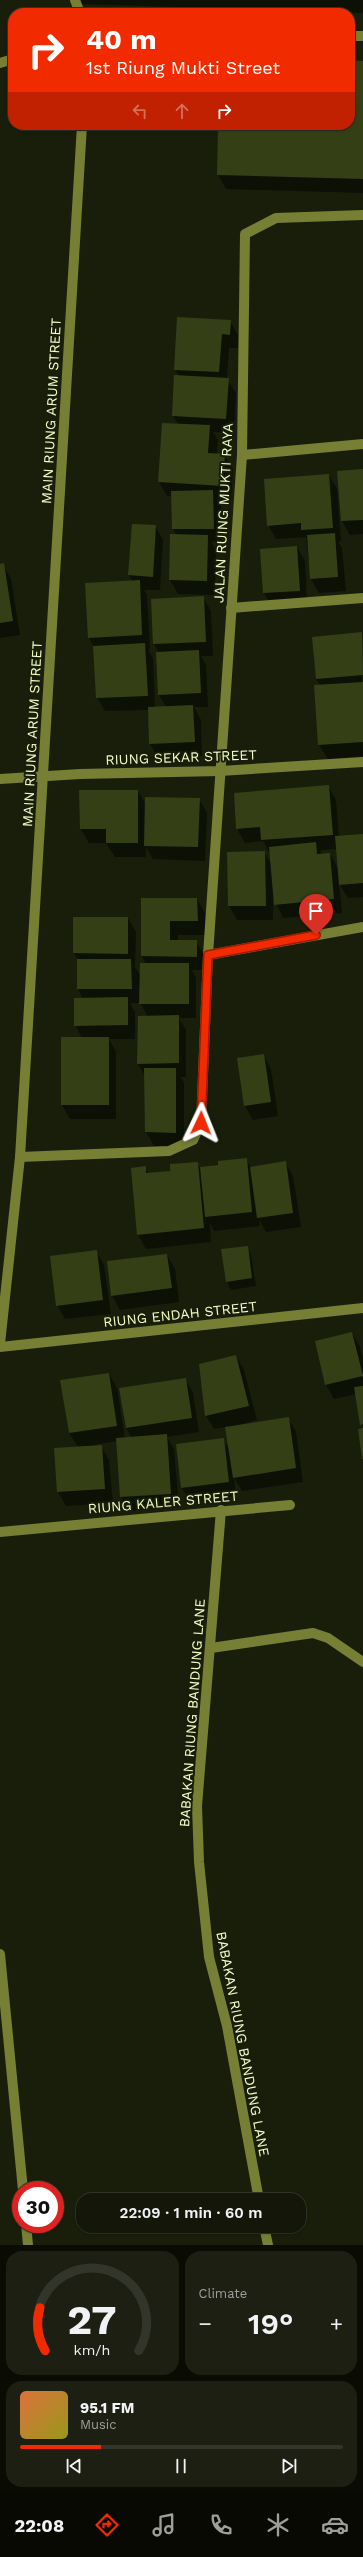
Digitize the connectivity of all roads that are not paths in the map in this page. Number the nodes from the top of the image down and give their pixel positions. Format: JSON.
{"nodes":[{"id":1,"x":82,"y":130,"type":"edge"},
{"id":2,"x":363,"y":215,"type":"edge"},
{"id":3,"x":363,"y":444,"type":"edge"},
{"id":4,"x":242,"y":455,"type":"junction"},
{"id":5,"x":363,"y":598,"type":"edge"},
{"id":6,"x":231,"y":608,"type":"junction"},
{"id":7,"x":363,"y":762,"type":"edge"},
{"id":8,"x":220,"y":771,"type":"junction"},
{"id":9,"x":44,"y":776,"type":"junction"},
{"id":10,"x":0,"y":779,"type":"edge"},
{"id":11,"x":363,"y":927,"type":"edge"},
{"id":12,"x":208,"y":955,"type":"junction"},
{"id":13,"x":20,"y":1158,"type":"junction"},
{"id":14,"x":363,"y":1308,"type":"edge"},
{"id":15,"x":0,"y":1344,"type":"edge"},
{"id":16,"x":0,"y":1348,"type":"edge"},
{"id":17,"x":290,"y":1505,"type":"dead end"},
{"id":18,"x":221,"y":1510,"type":"junction"},
{"id":19,"x":0,"y":1532,"type":"edge"},
{"id":20,"x":211,"y":1648,"type":"junction"},
{"id":21,"x":363,"y":1662,"type":"edge"},
{"id":22,"x":0,"y":1954,"type":"edge"},
{"id":23,"x":22,"y":2181,"type":"edge"},
{"id":24,"x":259,"y":2193,"type":"edge"},
{"id":25,"x":27,"y":2233,"type":"edge"},
{"id":26,"x":265,"y":2233,"type":"edge"},
{"id":27,"x":28,"y":2245,"type":"edge"},
{"id":28,"x":268,"y":2245,"type":"edge"}],
"edges":[{"from":1,"to":9,"type":"street","name":"MAIN RIUNG ARUM STREET"},
{"from":2,"to":4,"type":"street","name":"JALAN RUING MUKTI RAYA"},
{"from":3,"to":4,"type":"street"},
{"from":4,"to":6,"type":"street","name":"JALAN RUING MUKTI RAYA"},
{"from":5,"to":6,"type":"street"},
{"from":6,"to":8,"type":"street","name":"JALAN RUING MUKTI RAYA"},
{"from":7,"to":8,"type":"street","name":"RIUNG SEKAR STREET"},
{"from":8,"to":9,"type":"street","name":"RIUNG SEKAR STREET"},
{"from":8,"to":12,"type":"street","name":"JALAN RUING MUKTI RAYA"},
{"from":9,"to":10,"type":"street","name":"RIUNG SEKAR STREET"},
{"from":9,"to":13,"type":"street","name":"MAIN RIUNG ARUM STREET"},
{"from":11,"to":12,"type":"street"},
{"from":12,"to":13,"type":"street","name":"JALAN RUING MUKTI RAYA"},
{"from":13,"to":15,"type":"street","name":"MAIN RIUNG ARUM STREET"},
{"from":14,"to":16,"type":"street","name":"RIUNG ENDAH STREET"},
{"from":17,"to":18,"type":"street","name":"RIUNG KALER STREET"},
{"from":18,"to":19,"type":"street","name":"RIUNG KALER STREET"},
{"from":18,"to":20,"type":"street","name":"BABAKAN RIUNG BANDUNG LANE"},
{"from":20,"to":21,"type":"street"},
{"from":20,"to":24,"type":"street","name":"BABAKAN RIUNG BANDUNG LANE"},
{"from":22,"to":23,"type":"street"},
{"from":25,"to":27,"type":"street"},
{"from":26,"to":28,"type":"street"}]}
